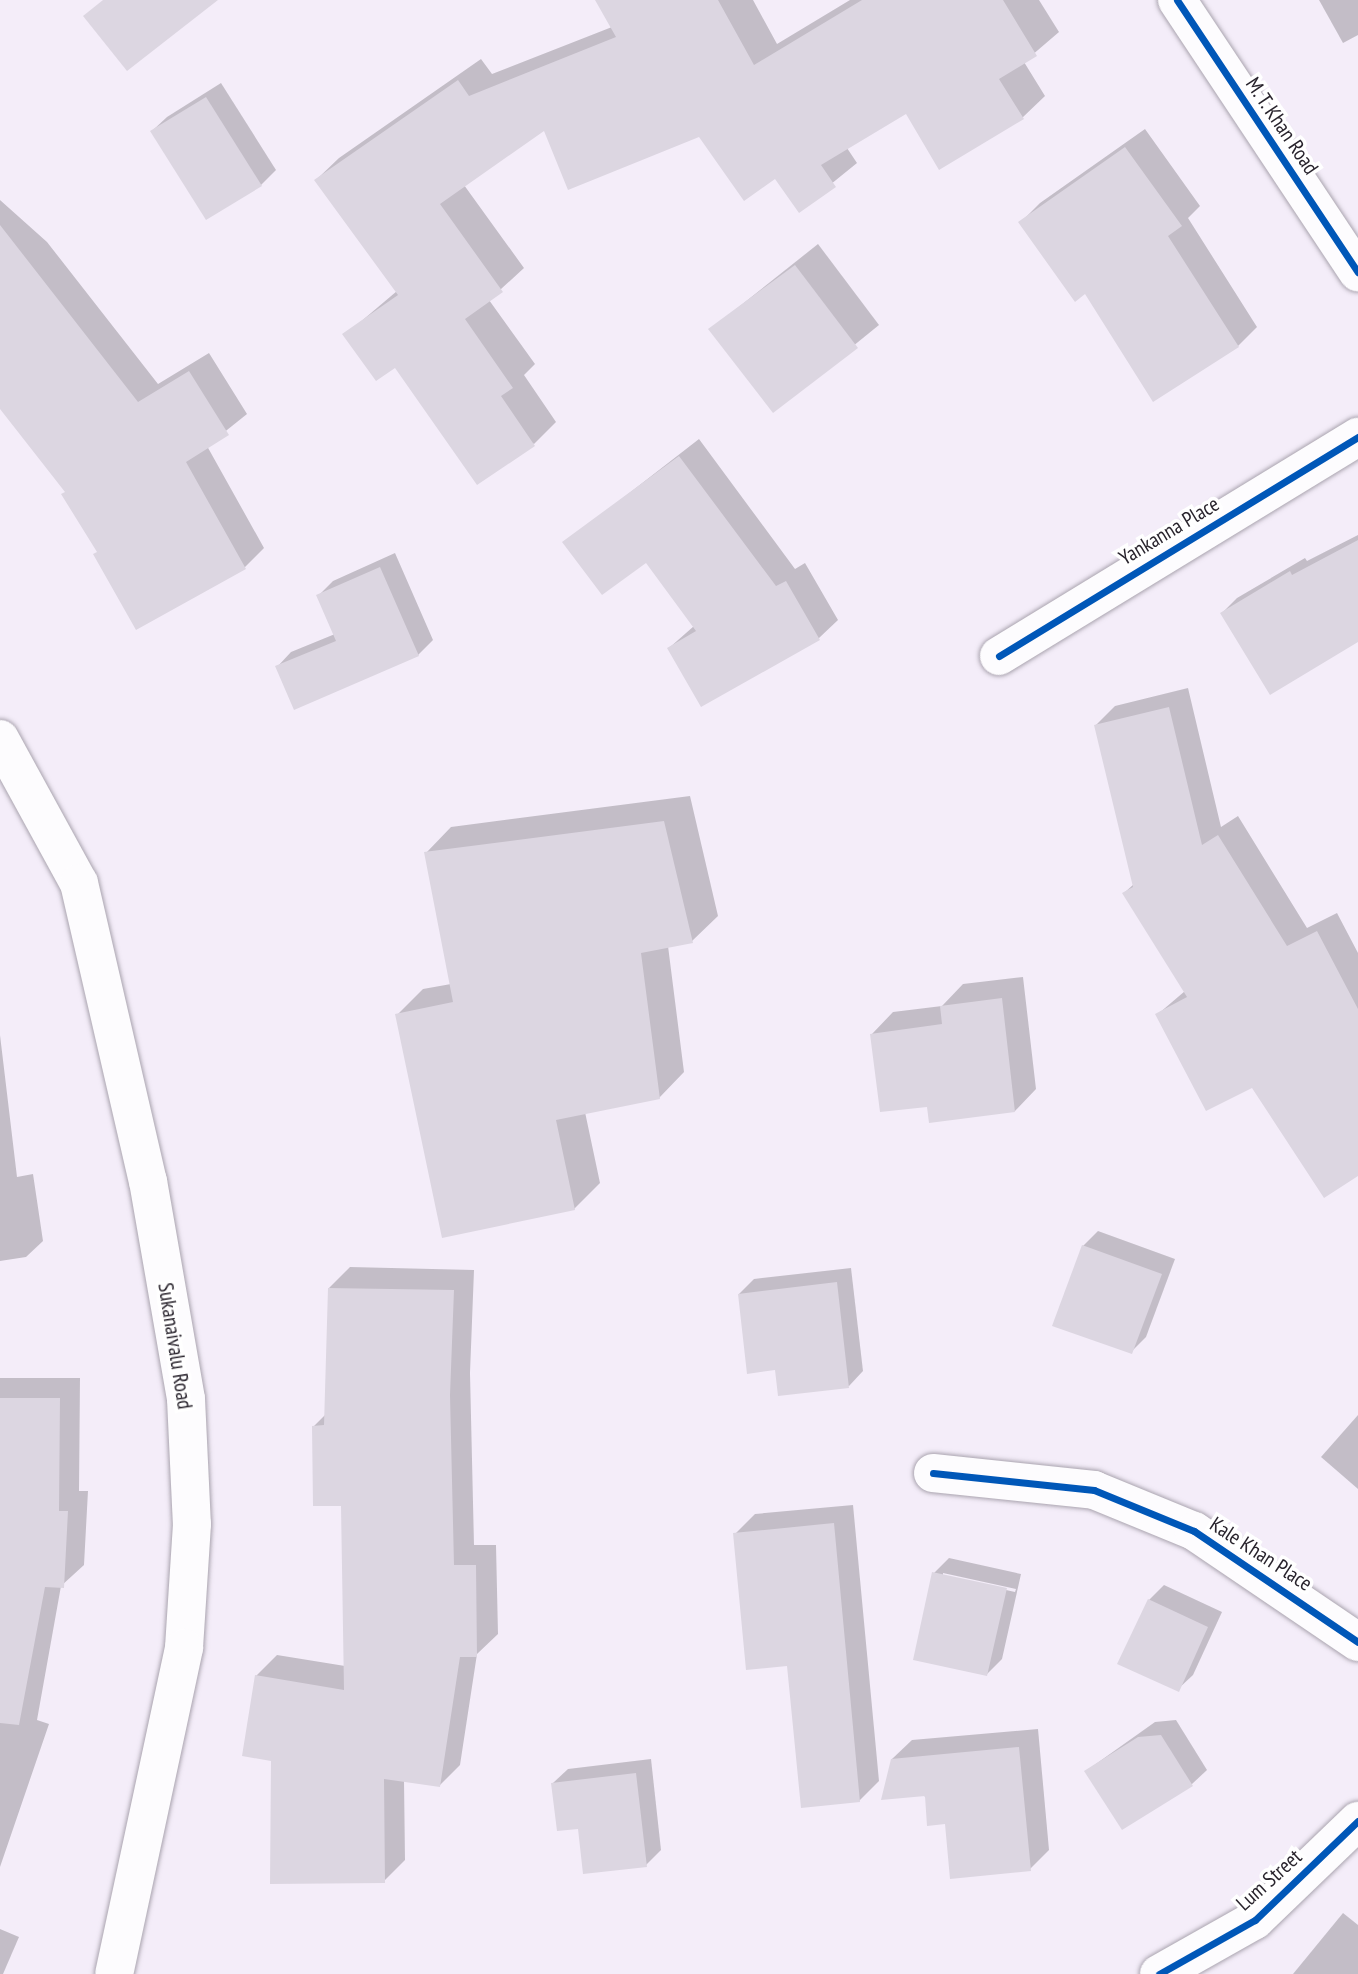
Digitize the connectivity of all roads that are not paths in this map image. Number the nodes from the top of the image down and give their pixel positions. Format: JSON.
{"nodes":[{"id":1,"x":1177,"y":0,"type":"edge"},
{"id":2,"x":1358,"y":272,"type":"edge"},
{"id":3,"x":1358,"y":437,"type":"edge"},
{"id":4,"x":999,"y":656,"type":"dead end"},
{"id":5,"x":0,"y":739,"type":"edge"},
{"id":6,"x":933,"y":1473,"type":"dead end"},
{"id":7,"x":1358,"y":1642,"type":"edge"},
{"id":8,"x":1358,"y":1821,"type":"edge"},
{"id":9,"x":114,"y":1974,"type":"edge"},
{"id":10,"x":1159,"y":1974,"type":"edge"}],
"edges":[{"from":1,"to":2,"type":"street","name":"M. T. Khan Road"},
{"from":3,"to":4,"type":"street","name":"Yankanna Place"},
{"from":5,"to":9,"type":"street","name":"Sukanaivalu Road"},
{"from":6,"to":7,"type":"street","name":"Kale Khan Place"},
{"from":8,"to":10,"type":"street","name":"Lum Street"}]}
